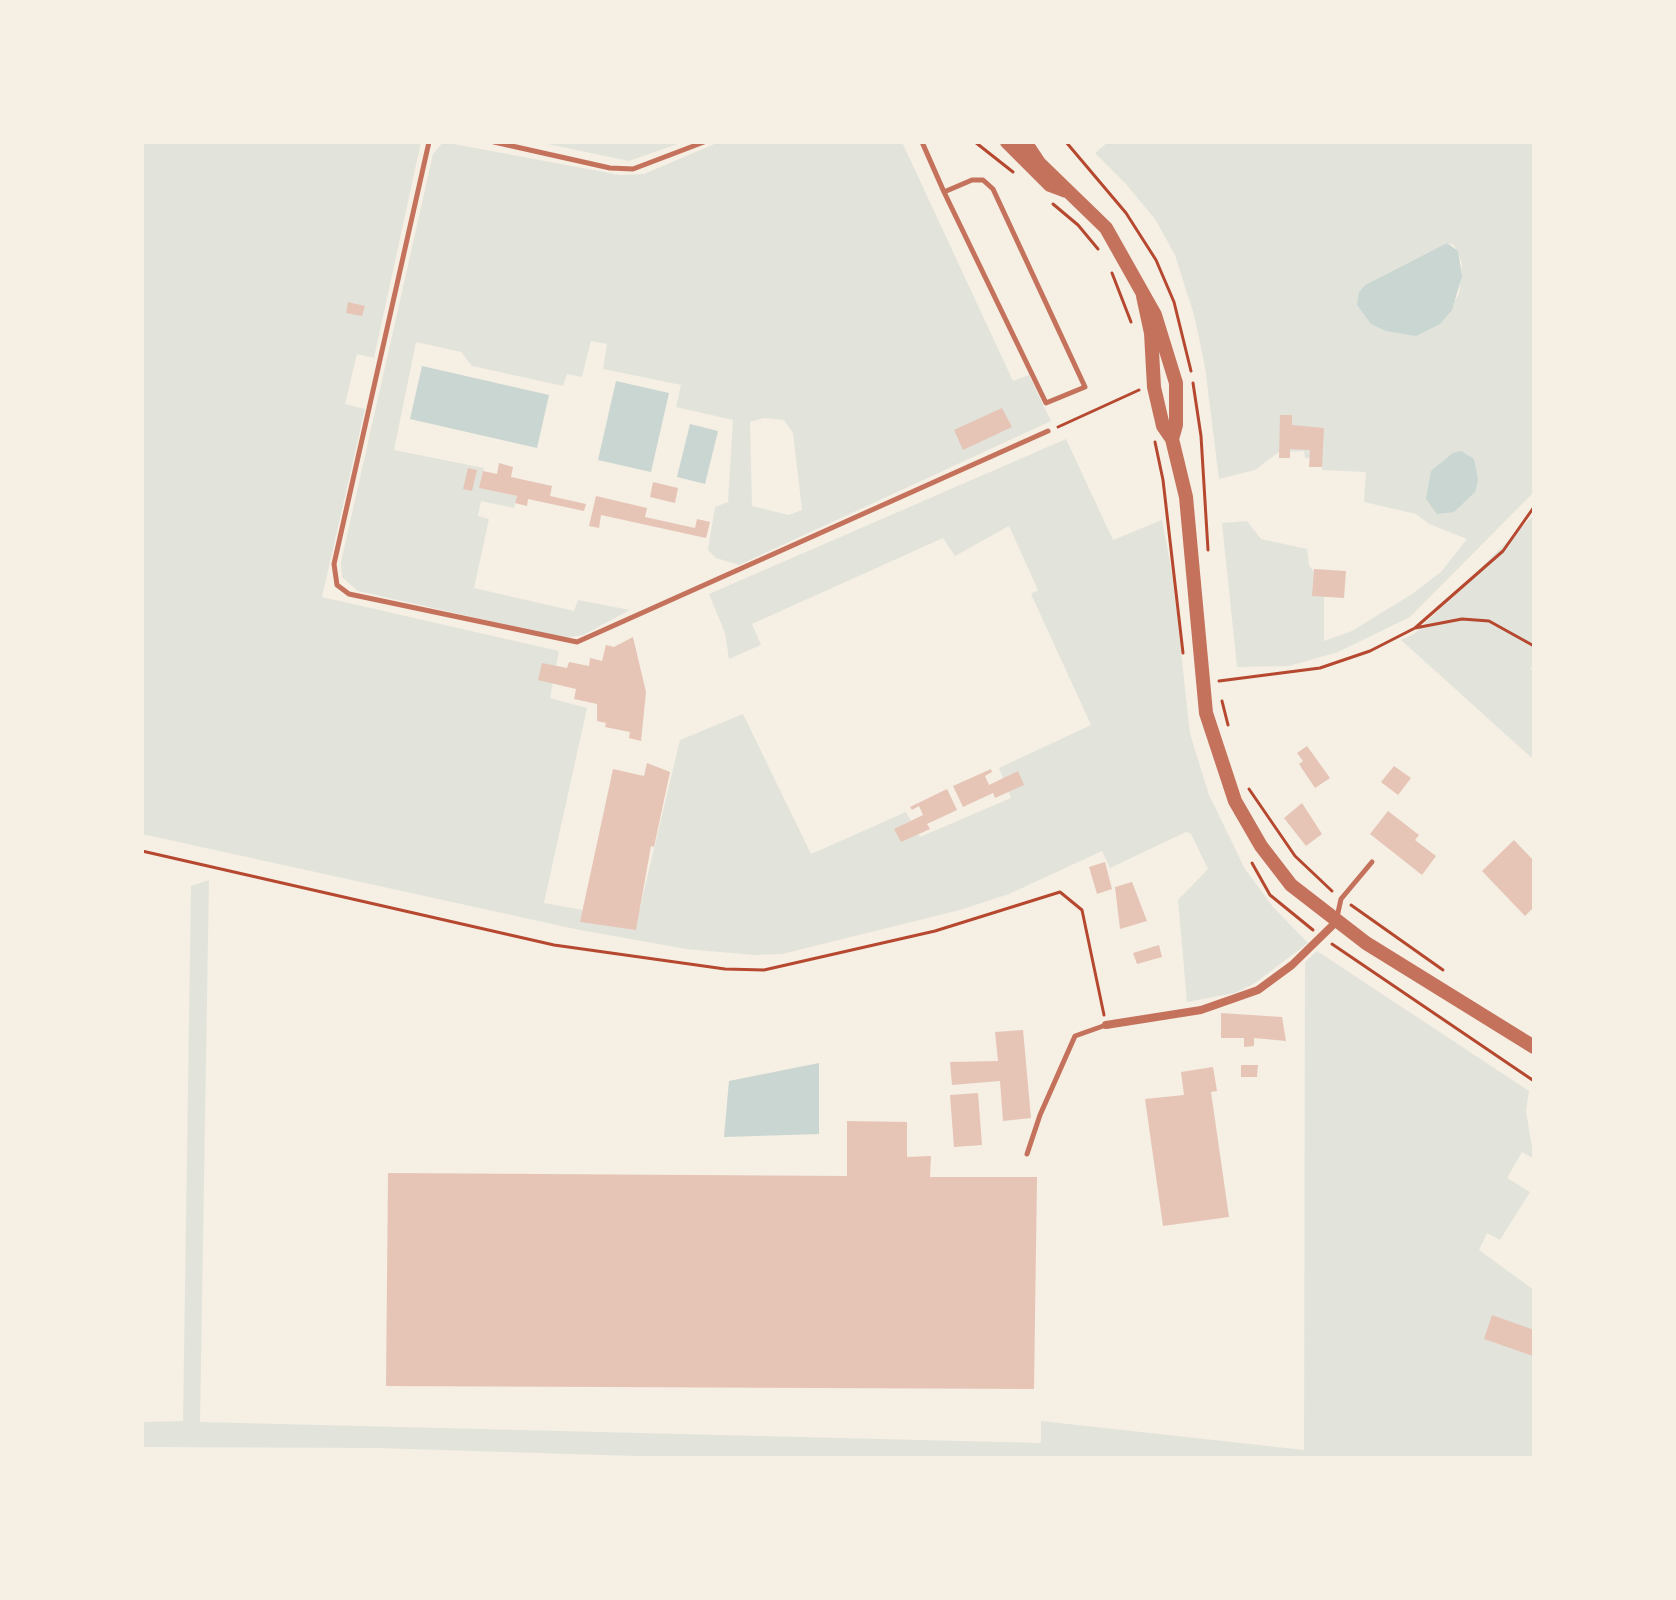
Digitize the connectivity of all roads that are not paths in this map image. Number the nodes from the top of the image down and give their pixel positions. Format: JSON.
{"nodes":[{"id":1,"x":429,"y":142,"type":"edge"},
{"id":2,"x":494,"y":142,"type":"edge"},
{"id":3,"x":704,"y":142,"type":"edge"},
{"id":4,"x":922,"y":142,"type":"edge"},
{"id":5,"x":1007,"y":142,"type":"edge"},
{"id":6,"x":1025,"y":142,"type":"edge"},
{"id":7,"x":1066,"y":191,"type":"junction"},
{"id":8,"x":944,"y":192,"type":"junction"},
{"id":9,"x":1143,"y":296,"type":"junction"},
{"id":10,"x":1048,"y":431,"type":"road end"},
{"id":11,"x":1172,"y":439,"type":"junction"},
{"id":12,"x":1372,"y":862,"type":"dead end"},
{"id":13,"x":1336,"y":922,"type":"junction"},
{"id":14,"x":1106,"y":1025,"type":"joint"},
{"id":15,"x":1534,"y":1047,"type":"edge"},
{"id":16,"x":1027,"y":1154,"type":"dead end"}],
"edges":[{"from":1,"to":10,"type":"lane"},
{"from":2,"to":3,"type":"lane"},
{"from":4,"to":8,"type":"lane"},
{"from":5,"to":7,"type":"street"},
{"from":6,"to":7,"type":"street"},
{"from":7,"to":9,"type":"street"},
{"from":8,"to":8,"type":"lane"},
{"from":9,"to":11,"type":"street"},
{"from":9,"to":11,"type":"street"},
{"from":11,"to":13,"type":"street"},
{"from":12,"to":13,"type":"lane"},
{"from":13,"to":14,"type":"street"},
{"from":13,"to":15,"type":"street"},
{"from":14,"to":16,"type":"lane"}]}
